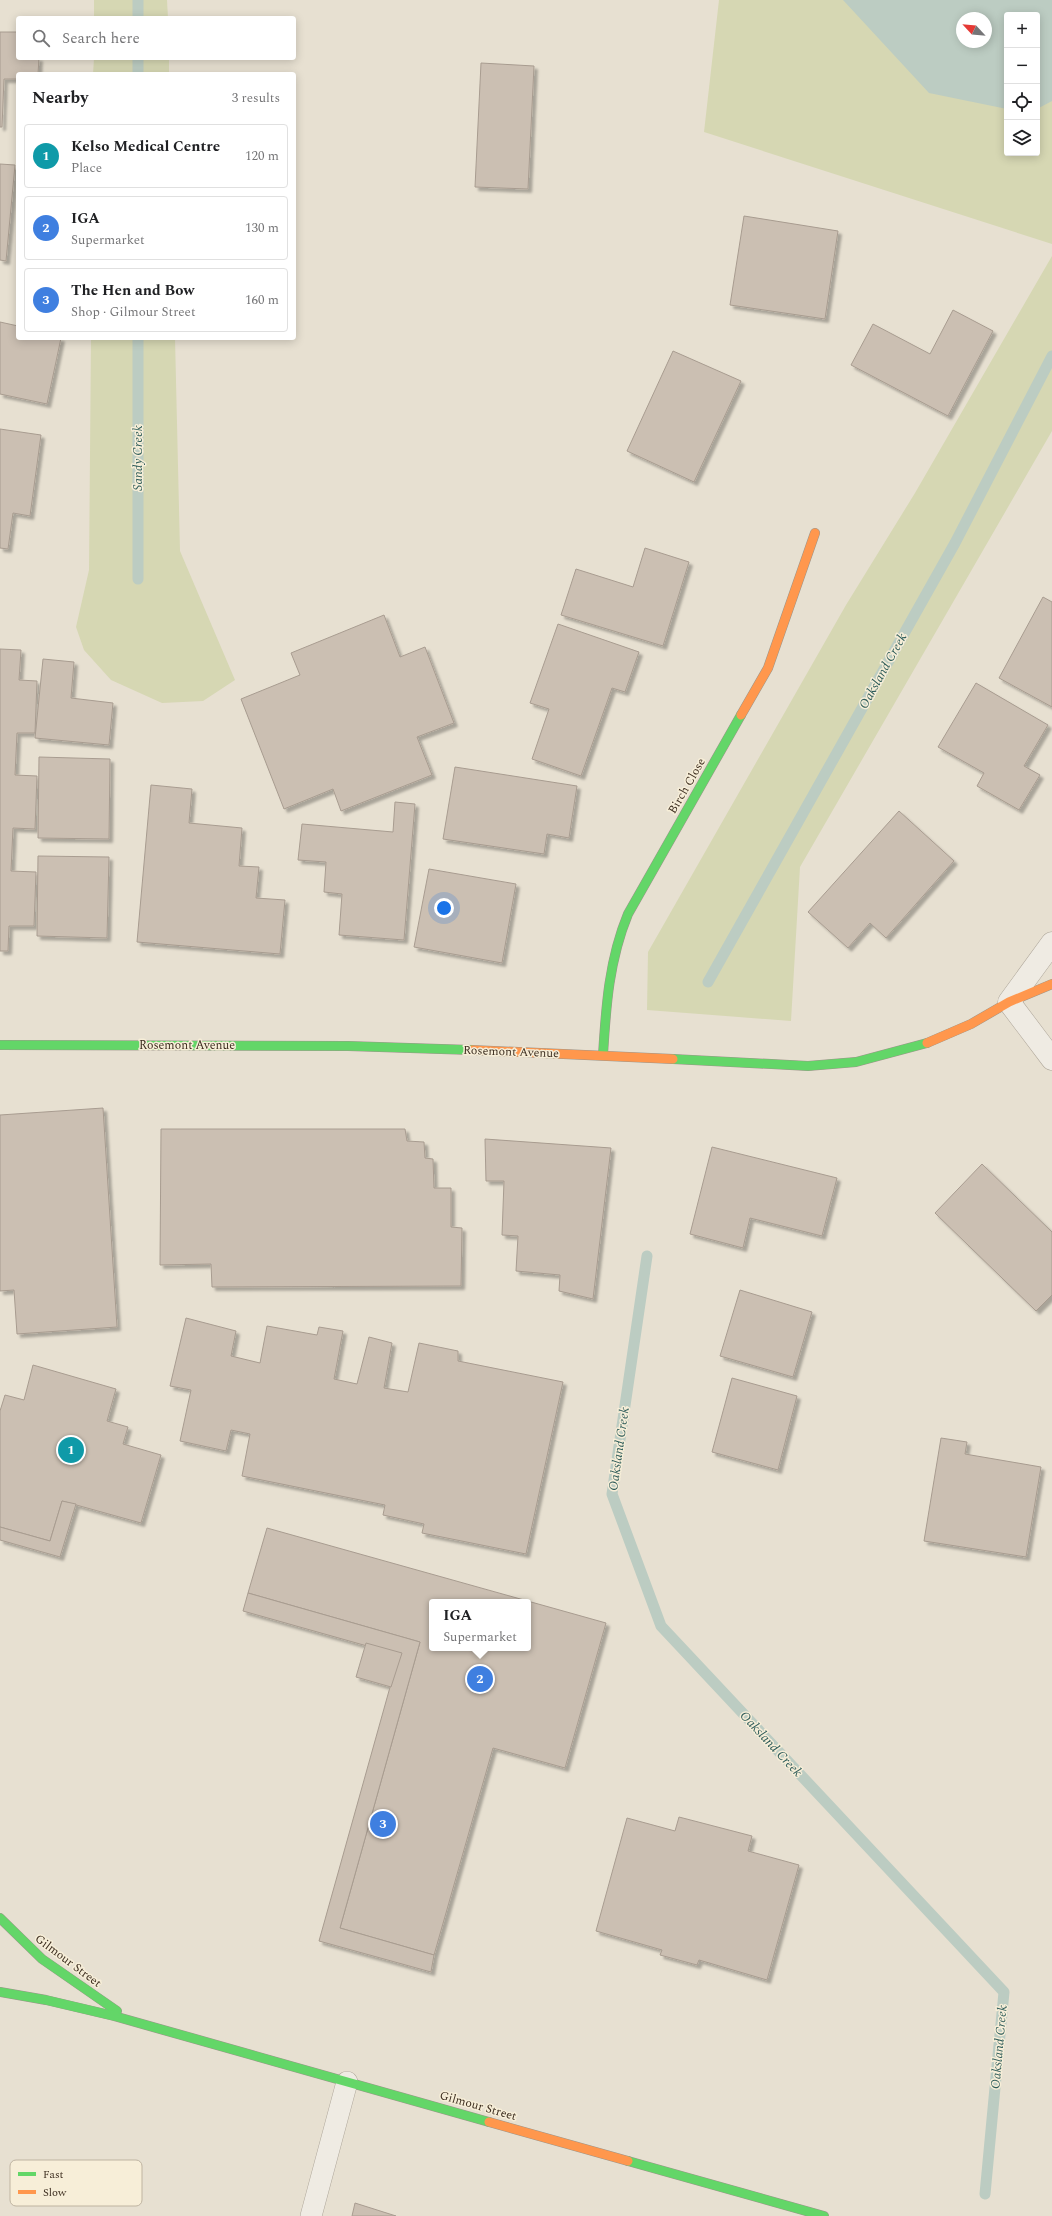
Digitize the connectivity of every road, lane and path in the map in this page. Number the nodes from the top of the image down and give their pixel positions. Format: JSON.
{"nodes":[{"id":1,"x":815,"y":533,"type":"dead end"},
{"id":2,"x":1052,"y":943,"type":"edge"},
{"id":3,"x":1052,"y":984,"type":"edge"},
{"id":4,"x":1008,"y":1002,"type":"junction"},
{"id":5,"x":0,"y":1045,"type":"edge"},
{"id":6,"x":603,"y":1055,"type":"junction"},
{"id":7,"x":1052,"y":1060,"type":"edge"},
{"id":8,"x":0,"y":1918,"type":"edge"},
{"id":9,"x":0,"y":1932,"type":"edge"},
{"id":10,"x":0,"y":1992,"type":"edge"},
{"id":11,"x":126,"y":2018,"type":"junction"},
{"id":12,"x":347,"y":2082,"type":"junction"},
{"id":13,"x":311,"y":2216,"type":"edge"},
{"id":14,"x":824,"y":2216,"type":"edge"}],
"edges":[{"from":1,"to":6,"type":"street","name":"Birch Close"},
{"from":2,"to":4,"type":"street","name":"Rosemont Avenue"},
{"from":3,"to":4,"type":"street","name":"Rosemont Avenue"},
{"from":4,"to":6,"type":"street","name":"Rosemont Avenue"},
{"from":4,"to":7,"type":"street"},
{"from":5,"to":6,"type":"street","name":"Rosemont Avenue"},
{"from":8,"to":9,"type":"street"},
{"from":8,"to":11,"type":"street","name":"Gilmour Street"},
{"from":10,"to":11,"type":"street","name":"Gilmour Street"},
{"from":11,"to":12,"type":"street","name":"Gilmour Street"},
{"from":12,"to":13,"type":"lane"},
{"from":12,"to":14,"type":"street","name":"Gilmour Street"}]}
